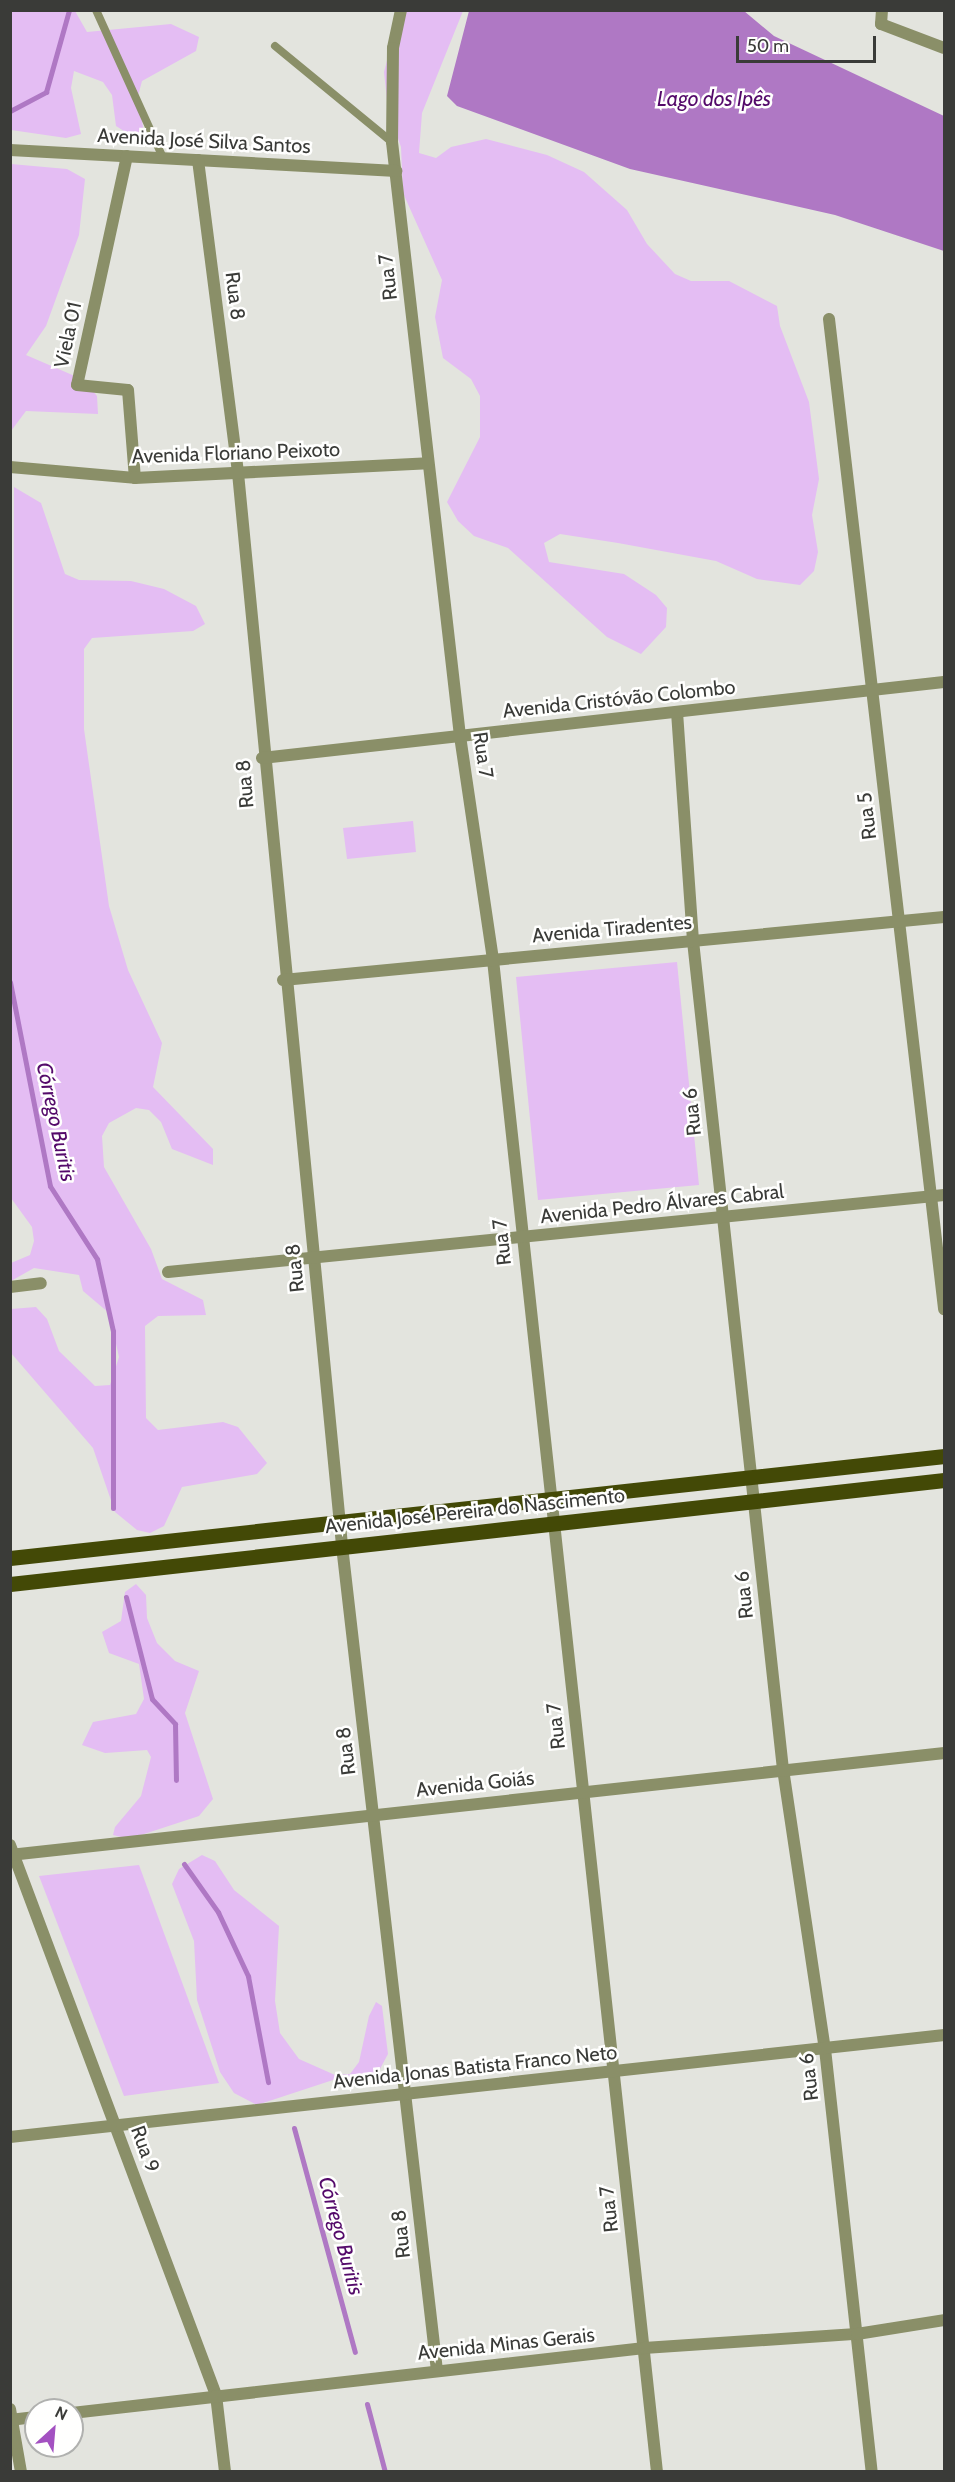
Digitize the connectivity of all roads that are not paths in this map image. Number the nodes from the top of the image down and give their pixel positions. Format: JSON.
{"nodes":[{"id":1,"x":96,"y":10,"type":"edge"},
{"id":2,"x":401,"y":10,"type":"edge"},
{"id":3,"x":882,"y":10,"type":"edge"},
{"id":4,"x":274,"y":46,"type":"dead end"},
{"id":5,"x":945,"y":48,"type":"edge"},
{"id":6,"x":392,"y":142,"type":"junction"},
{"id":7,"x":10,"y":150,"type":"edge"},
{"id":8,"x":127,"y":156,"type":"junction"},
{"id":9,"x":163,"y":158,"type":"junction"},
{"id":10,"x":198,"y":160,"type":"junction"},
{"id":11,"x":396,"y":171,"type":"junction"},
{"id":12,"x":829,"y":318,"type":"dead end"},
{"id":13,"x":428,"y":464,"type":"junction"},
{"id":14,"x":10,"y":467,"type":"edge"},
{"id":15,"x":238,"y":473,"type":"junction"},
{"id":16,"x":135,"y":478,"type":"junction"},
{"id":17,"x":945,"y":682,"type":"edge"},
{"id":18,"x":872,"y":690,"type":"junction"},
{"id":19,"x":677,"y":712,"type":"junction"},
{"id":20,"x":460,"y":736,"type":"junction"},
{"id":21,"x":262,"y":758,"type":"junction"},
{"id":22,"x":945,"y":917,"type":"edge"},
{"id":23,"x":899,"y":921,"type":"junction"},
{"id":24,"x":693,"y":941,"type":"junction"},
{"id":25,"x":493,"y":960,"type":"junction"},
{"id":26,"x":283,"y":980,"type":"junction"},
{"id":27,"x":945,"y":1195,"type":"edge"},
{"id":28,"x":931,"y":1197,"type":"junction"},
{"id":29,"x":723,"y":1217,"type":"junction"},
{"id":30,"x":521,"y":1237,"type":"junction"},
{"id":31,"x":314,"y":1258,"type":"junction"},
{"id":32,"x":168,"y":1272,"type":"dead end"},
{"id":33,"x":41,"y":1283,"type":"dead end"},
{"id":34,"x":10,"y":1287,"type":"edge"},
{"id":35,"x":945,"y":1309,"type":"edge"},
{"id":36,"x":945,"y":1456,"type":"edge"},
{"id":37,"x":751,"y":1477,"type":"junction"},
{"id":38,"x":945,"y":1480,"type":"edge"},
{"id":39,"x":550,"y":1499,"type":"junction"},
{"id":40,"x":753,"y":1502,"type":"junction"},
{"id":41,"x":340,"y":1522,"type":"junction"},
{"id":42,"x":553,"y":1523,"type":"junction"},
{"id":43,"x":342,"y":1546,"type":"junction"},
{"id":44,"x":108,"y":1547,"type":"junction"},
{"id":45,"x":10,"y":1558,"type":"edge"},
{"id":46,"x":112,"y":1572,"type":"junction"},
{"id":47,"x":10,"y":1584,"type":"edge"},
{"id":48,"x":945,"y":1753,"type":"edge"},
{"id":49,"x":783,"y":1769,"type":"junction"},
{"id":50,"x":582,"y":1792,"type":"junction"},
{"id":51,"x":373,"y":1815,"type":"junction"},
{"id":52,"x":12,"y":1852,"type":"edge"},
{"id":53,"x":945,"y":2035,"type":"edge"},
{"id":54,"x":825,"y":2049,"type":"junction"},
{"id":55,"x":613,"y":2072,"type":"junction"},
{"id":56,"x":405,"y":2094,"type":"junction"},
{"id":57,"x":115,"y":2126,"type":"junction"},
{"id":58,"x":10,"y":2137,"type":"edge"},
{"id":59,"x":945,"y":2320,"type":"edge"},
{"id":60,"x":857,"y":2334,"type":"junction"},
{"id":61,"x":644,"y":2348,"type":"junction"},
{"id":62,"x":436,"y":2371,"type":"junction"},
{"id":63,"x":216,"y":2395,"type":"junction"},
{"id":64,"x":84,"y":2411,"type":"edge"},
{"id":65,"x":12,"y":2416,"type":"edge"},
{"id":66,"x":21,"y":2472,"type":"edge"},
{"id":67,"x":225,"y":2472,"type":"edge"},
{"id":68,"x":657,"y":2472,"type":"edge"},
{"id":69,"x":872,"y":2472,"type":"edge"}],
"edges":[{"from":1,"to":9,"type":"lane"},
{"from":2,"to":6,"type":"street","name":"Rua 7"},
{"from":3,"to":5,"type":"street"},
{"from":4,"to":6,"type":"lane"},
{"from":6,"to":11,"type":"street","name":"Rua 7"},
{"from":7,"to":8,"type":"street","name":"Avenida José Silva Santos"},
{"from":8,"to":9,"type":"street","name":"Avenida José Silva Santos"},
{"from":8,"to":16,"type":"street","name":"Viela 01"},
{"from":9,"to":10,"type":"street","name":"Avenida José Silva Santos"},
{"from":10,"to":11,"type":"street","name":"Avenida José Silva Santos"},
{"from":10,"to":15,"type":"street","name":"Rua 8"},
{"from":11,"to":13,"type":"street","name":"Rua 7"},
{"from":12,"to":18,"type":"street","name":"Rua 5"},
{"from":13,"to":15,"type":"street","name":"Avenida Floriano Peixoto"},
{"from":13,"to":20,"type":"street","name":"Rua 7"},
{"from":14,"to":16,"type":"street","name":"Avenida Floriano Peixoto"},
{"from":15,"to":16,"type":"street","name":"Avenida Floriano Peixoto"},
{"from":15,"to":21,"type":"street","name":"Rua 8"},
{"from":17,"to":18,"type":"street","name":"Avenida Cristóvão Colombo"},
{"from":18,"to":19,"type":"street","name":"Avenida Cristóvão Colombo"},
{"from":18,"to":23,"type":"street","name":"Rua 5"},
{"from":19,"to":20,"type":"street","name":"Avenida Cristóvão Colombo"},
{"from":19,"to":24,"type":"street","name":"Rua 6"},
{"from":20,"to":21,"type":"street","name":"Avenida Cristóvão Colombo"},
{"from":20,"to":25,"type":"street","name":"Rua 7"},
{"from":21,"to":26,"type":"street","name":"Rua 8"},
{"from":22,"to":23,"type":"street","name":"Avenida Tiradentes"},
{"from":23,"to":24,"type":"street","name":"Avenida Tiradentes"},
{"from":23,"to":28,"type":"street","name":"Rua 5"},
{"from":24,"to":25,"type":"street","name":"Avenida Tiradentes"},
{"from":24,"to":29,"type":"street","name":"Rua 6"},
{"from":25,"to":26,"type":"street","name":"Avenida Tiradentes"},
{"from":25,"to":30,"type":"street","name":"Rua 7"},
{"from":26,"to":31,"type":"street","name":"Rua 8"},
{"from":27,"to":28,"type":"street","name":"Avenida Pedro Álvares Cabral"},
{"from":28,"to":29,"type":"street","name":"Avenida Pedro Álvares Cabral"},
{"from":28,"to":35,"type":"street","name":"Rua 5"},
{"from":29,"to":30,"type":"street","name":"Avenida Pedro Álvares Cabral"},
{"from":29,"to":37,"type":"street","name":"Rua 6"},
{"from":30,"to":31,"type":"street","name":"Avenida Pedro Álvares Cabral"},
{"from":30,"to":39,"type":"street","name":"Rua 7"},
{"from":31,"to":32,"type":"street","name":"Avenida Pedro Álvares Cabral"},
{"from":31,"to":41,"type":"street","name":"Rua 8"},
{"from":33,"to":34,"type":"street"},
{"from":36,"to":37,"type":"main road","name":"Avenida José Pereira do Nascimento"},
{"from":37,"to":39,"type":"main road","name":"Avenida José Pereira do Nascimento"},
{"from":37,"to":40,"type":"street","name":"Rua 6"},
{"from":38,"to":40,"type":"main road","name":"Avenida José Pereira do Nascimento"},
{"from":39,"to":41,"type":"main road","name":"Avenida José Pereira do Nascimento"},
{"from":39,"to":42,"type":"street","name":"Rua 7"},
{"from":40,"to":42,"type":"main road","name":"Avenida José Pereira do Nascimento"},
{"from":40,"to":49,"type":"street","name":"Rua 6"},
{"from":41,"to":43,"type":"street","name":"Rua 8"},
{"from":41,"to":44,"type":"main road","name":"Avenida José Pereira do Nascimento"},
{"from":42,"to":43,"type":"main road","name":"Avenida José Pereira do Nascimento"},
{"from":42,"to":50,"type":"street","name":"Rua 7"},
{"from":43,"to":46,"type":"main road","name":"Avenida José Pereira do Nascimento"},
{"from":43,"to":51,"type":"street","name":"Rua 8"},
{"from":44,"to":45,"type":"main road","name":"Avenida José Pereira do Nascimento"},
{"from":44,"to":46,"type":"main road"},
{"from":46,"to":47,"type":"main road","name":"Avenida José Pereira do Nascimento"},
{"from":48,"to":49,"type":"street","name":"Avenida Goiás"},
{"from":49,"to":50,"type":"street","name":"Avenida Goiás"},
{"from":49,"to":54,"type":"street","name":"Rua 6"},
{"from":50,"to":51,"type":"street","name":"Avenida Goiás"},
{"from":50,"to":55,"type":"street","name":"Rua 7"},
{"from":51,"to":52,"type":"street","name":"Avenida Goiás"},
{"from":51,"to":56,"type":"street","name":"Rua 8"},
{"from":52,"to":57,"type":"street","name":"Rua 9"},
{"from":53,"to":54,"type":"street","name":"Avenida Jonas Batista Franco Neto"},
{"from":54,"to":55,"type":"street","name":"Avenida Jonas Batista Franco Neto"},
{"from":54,"to":60,"type":"street","name":"Rua 6"},
{"from":55,"to":56,"type":"street","name":"Avenida Jonas Batista Franco Neto"},
{"from":55,"to":61,"type":"street","name":"Rua 7"},
{"from":56,"to":57,"type":"street","name":"Avenida Jonas Batista Franco Neto"},
{"from":56,"to":62,"type":"street","name":"Rua 8"},
{"from":57,"to":58,"type":"street","name":"Avenida Jonas Batista Franco Neto"},
{"from":57,"to":63,"type":"street","name":"Rua 9"},
{"from":59,"to":60,"type":"street","name":"Avenida Minas Gerais"},
{"from":60,"to":61,"type":"street","name":"Avenida Minas Gerais"},
{"from":60,"to":69,"type":"street","name":"Rua 6"},
{"from":61,"to":62,"type":"street","name":"Avenida Minas Gerais"},
{"from":61,"to":68,"type":"street","name":"Rua 7"},
{"from":62,"to":63,"type":"street","name":"Avenida Minas Gerais"},
{"from":63,"to":64,"type":"street","name":"Avenida Minas Gerais"},
{"from":63,"to":67,"type":"street","name":"Rua 9"},
{"from":65,"to":66,"type":"street"}]}
